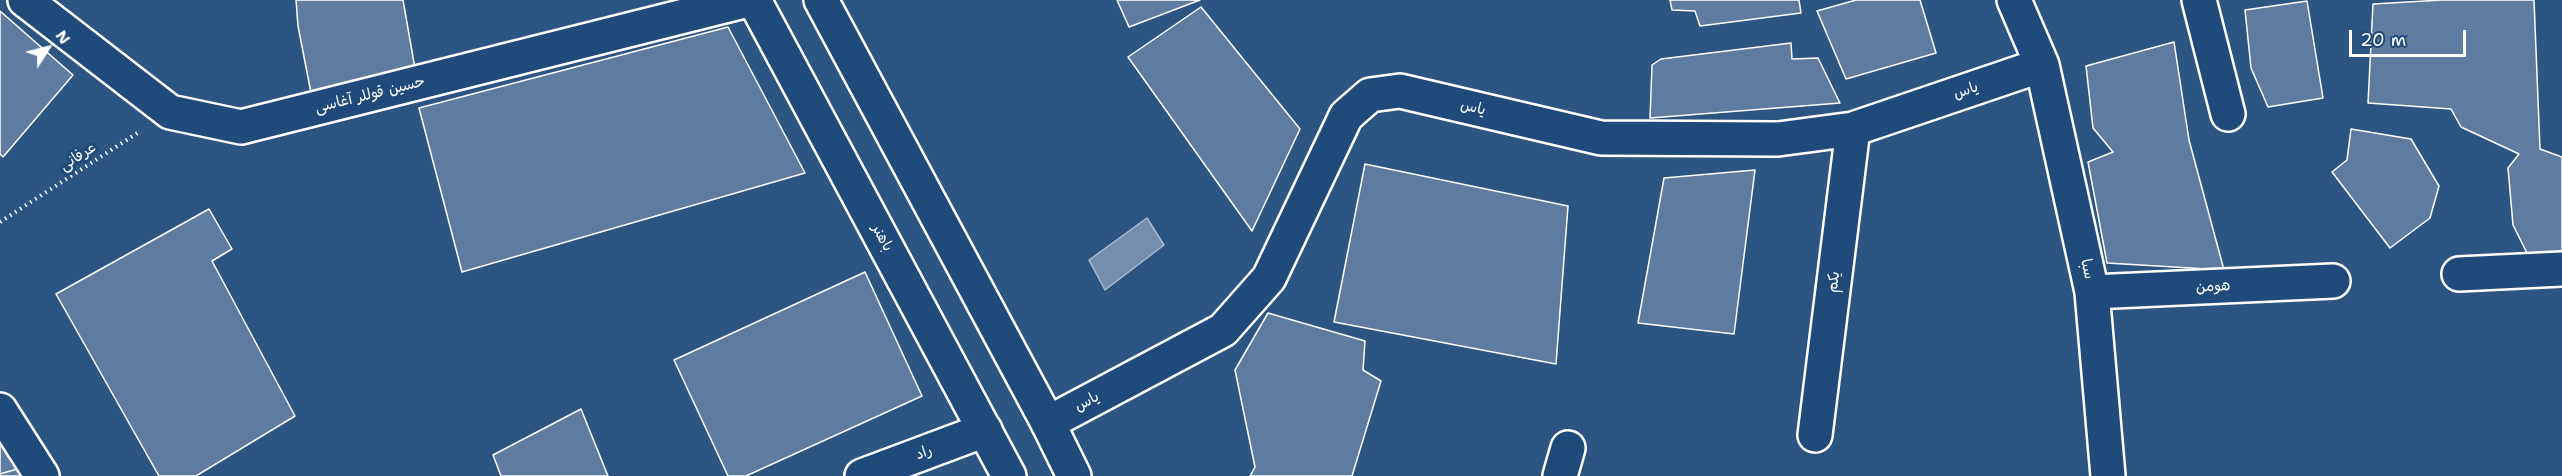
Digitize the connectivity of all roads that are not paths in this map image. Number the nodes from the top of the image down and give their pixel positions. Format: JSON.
{"nodes":[{"id":1,"x":25,"y":0,"type":"edge"},
{"id":2,"x":748,"y":0,"type":"edge"},
{"id":3,"x":754,"y":0,"type":"edge"},
{"id":4,"x":821,"y":0,"type":"edge"},
{"id":5,"x":2014,"y":0,"type":"edge"},
{"id":6,"x":2199,"y":0,"type":"edge"},
{"id":7,"x":2042,"y":65,"type":"junction"},
{"id":8,"x":2228,"y":114,"type":"dead end"},
{"id":9,"x":1853,"y":129,"type":"junction"},
{"id":10,"x":2562,"y":269,"type":"edge"},
{"id":11,"x":2459,"y":274,"type":"dead end"},
{"id":12,"x":2333,"y":281,"type":"dead end"},
{"id":13,"x":2092,"y":292,"type":"junction"},
{"id":14,"x":0,"y":410,"type":"edge"},
{"id":15,"x":1048,"y":423,"type":"junction"},
{"id":16,"x":985,"y":430,"type":"junction"},
{"id":17,"x":1815,"y":435,"type":"dead end"},
{"id":18,"x":42,"y":476,"type":"edge"},
{"id":19,"x":862,"y":476,"type":"edge"},
{"id":20,"x":1009,"y":476,"type":"edge"},
{"id":21,"x":1074,"y":476,"type":"edge"},
{"id":22,"x":2108,"y":476,"type":"edge"}],
"edges":[{"from":1,"to":2,"type":"street","name":"حسین قوللر آغاسی"},
{"from":3,"to":16,"type":"street","name":"باهنر"},
{"from":4,"to":15,"type":"street"},
{"from":5,"to":7,"type":"street","name":"سبا"},
{"from":6,"to":8,"type":"street"},
{"from":7,"to":9,"type":"street","name":"یاس"},
{"from":7,"to":13,"type":"street","name":"سبا"},
{"from":9,"to":15,"type":"street","name":"یاس"},
{"from":9,"to":17,"type":"street","name":"یکم"},
{"from":10,"to":11,"type":"street"},
{"from":12,"to":13,"type":"street","name":"هومن"},
{"from":13,"to":22,"type":"street","name":"سبا"},
{"from":14,"to":18,"type":"street"},
{"from":15,"to":21,"type":"street"},
{"from":16,"to":19,"type":"street","name":"راد"},
{"from":16,"to":20,"type":"street","name":"باهنر"}]}
